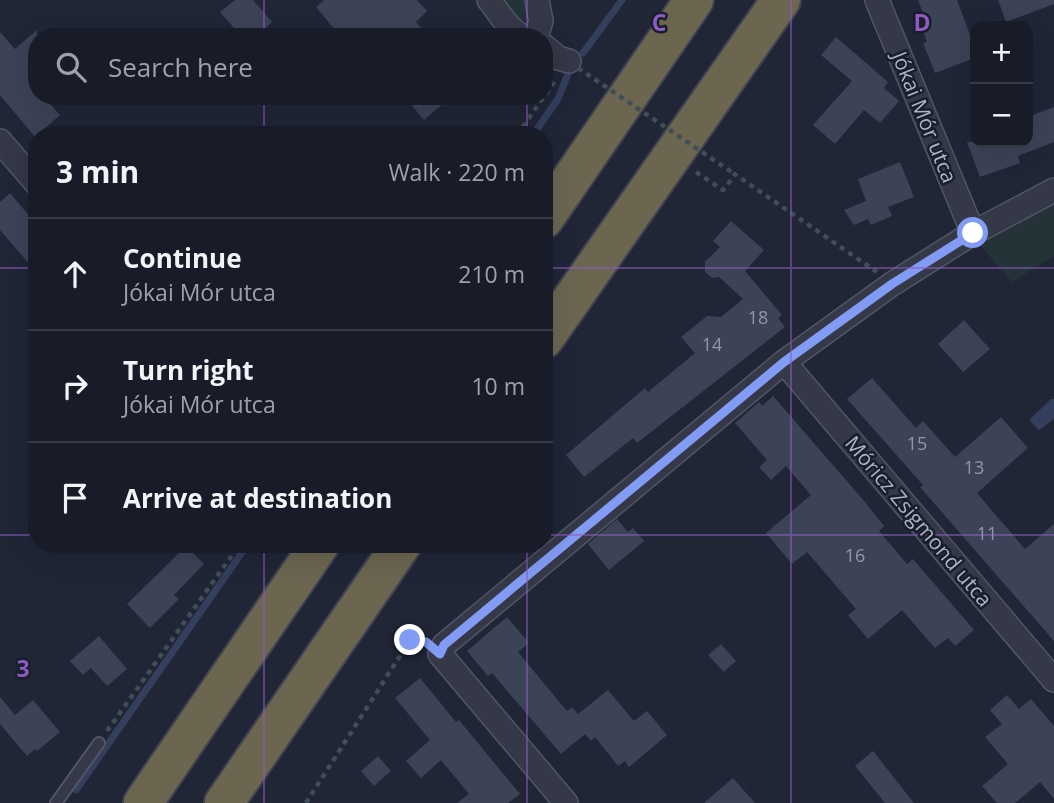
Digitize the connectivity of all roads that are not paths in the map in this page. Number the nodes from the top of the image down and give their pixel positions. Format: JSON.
{"nodes":[{"id":1,"x":489,"y":0,"type":"edge"},
{"id":2,"x":537,"y":0,"type":"edge"},
{"id":3,"x":694,"y":0,"type":"edge"},
{"id":4,"x":781,"y":0,"type":"edge"},
{"id":5,"x":877,"y":0,"type":"edge"},
{"id":6,"x":512,"y":28,"type":"edge"},
{"id":7,"x":539,"y":28,"type":"edge"},
{"id":8,"x":553,"y":54,"type":"edge"},
{"id":9,"x":573,"y":64,"type":"road end"},
{"id":10,"x":0,"y":141,"type":"edge"},
{"id":11,"x":28,"y":174,"type":"edge"},
{"id":12,"x":1054,"y":190,"type":"edge"},
{"id":13,"x":553,"y":206,"type":"edge"},
{"id":14,"x":973,"y":233,"type":"junction"},
{"id":15,"x":553,"y":326,"type":"edge"},
{"id":16,"x":784,"y":362,"type":"junction"},
{"id":17,"x":314,"y":553,"type":"edge"},
{"id":18,"x":396,"y":553,"type":"edge"},
{"id":19,"x":1054,"y":680,"type":"edge"},
{"id":20,"x":99,"y":743,"type":"road end"},
{"id":21,"x":56,"y":803,"type":"edge"},
{"id":22,"x":143,"y":803,"type":"edge"},
{"id":23,"x":224,"y":803,"type":"edge"},
{"id":24,"x":565,"y":803,"type":"edge"}],
"edges":[{"from":1,"to":6,"type":"street"},
{"from":2,"to":7,"type":"street"},
{"from":3,"to":13,"type":"highway"},
{"from":4,"to":15,"type":"highway"},
{"from":5,"to":14,"type":"street","name":"Jókai Mór utca"},
{"from":8,"to":9,"type":"street"},
{"from":10,"to":11,"type":"street"},
{"from":12,"to":14,"type":"street"},
{"from":14,"to":16,"type":"street"},
{"from":16,"to":19,"type":"street","name":"Móricz Zsigmond utca"},
{"from":16,"to":24,"type":"street"},
{"from":17,"to":22,"type":"highway"},
{"from":18,"to":23,"type":"highway"},
{"from":20,"to":21,"type":"lane"}]}
